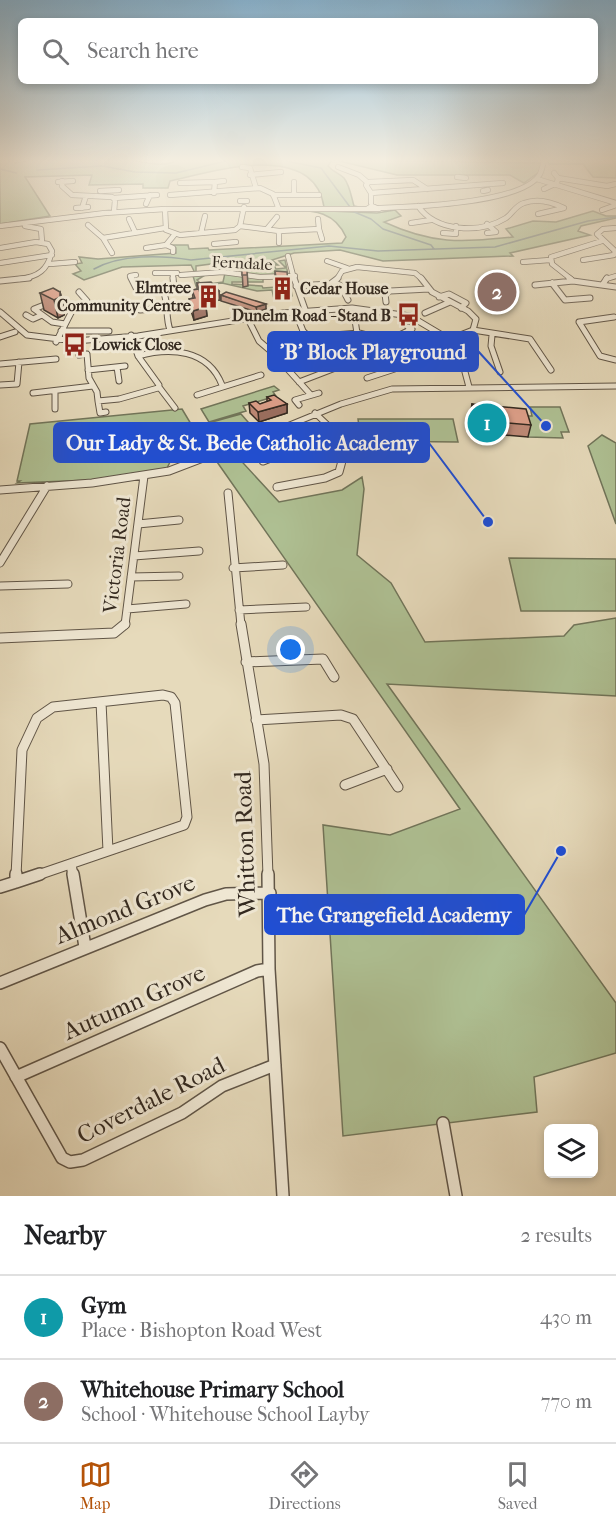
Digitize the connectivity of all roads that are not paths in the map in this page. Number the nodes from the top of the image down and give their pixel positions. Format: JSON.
{"nodes":[{"id":1,"x":87,"y":216,"type":"edge"},
{"id":2,"x":165,"y":216,"type":"edge"},
{"id":3,"x":240,"y":216,"type":"edge"},
{"id":4,"x":427,"y":216,"type":"edge"},
{"id":5,"x":509,"y":216,"type":"edge"},
{"id":6,"x":204,"y":218,"type":"dead end"},
{"id":7,"x":278,"y":219,"type":"dead end"},
{"id":8,"x":431,"y":220,"type":"junction"},
{"id":9,"x":127,"y":221,"type":"dead end"},
{"id":10,"x":317,"y":221,"type":"dead end"},
{"id":11,"x":487,"y":224,"type":"junction"},
{"id":12,"x":415,"y":225,"type":"dead end"},
{"id":13,"x":240,"y":226,"type":"junction"},
{"id":14,"x":456,"y":226,"type":"junction"},
{"id":15,"x":91,"y":227,"type":"dead end"},
{"id":16,"x":0,"y":228,"type":"edge"},
{"id":17,"x":165,"y":228,"type":"junction"},
{"id":18,"x":616,"y":228,"type":"edge"},
{"id":19,"x":267,"y":229,"type":"junction"},
{"id":20,"x":319,"y":229,"type":"junction"},
{"id":21,"x":505,"y":230,"type":"dead end"},
{"id":22,"x":279,"y":231,"type":"junction"},
{"id":23,"x":135,"y":232,"type":"junction"},
{"id":24,"x":225,"y":232,"type":"junction"},
{"id":25,"x":496,"y":232,"type":"junction"},
{"id":26,"x":201,"y":233,"type":"junction"},
{"id":27,"x":443,"y":233,"type":"dead end"},
{"id":28,"x":487,"y":233,"type":"dead end"},
{"id":29,"x":175,"y":234,"type":"junction"},
{"id":30,"x":456,"y":234,"type":"junction"},
{"id":31,"x":462,"y":234,"type":"dead end"},
{"id":32,"x":104,"y":238,"type":"junction"},
{"id":33,"x":320,"y":238,"type":"dead end"},
{"id":34,"x":280,"y":241,"type":"dead end"},
{"id":35,"x":602,"y":241,"type":"junction"},
{"id":36,"x":42,"y":242,"type":"junction"},
{"id":37,"x":227,"y":242,"type":"junction"},
{"id":38,"x":236,"y":242,"type":"dead end"},
{"id":39,"x":214,"y":244,"type":"dead end"},
{"id":40,"x":166,"y":245,"type":"junction"},
{"id":41,"x":0,"y":248,"type":"edge"},
{"id":42,"x":146,"y":248,"type":"dead end"},
{"id":43,"x":108,"y":251,"type":"dead end"},
{"id":44,"x":173,"y":252,"type":"dead end"},
{"id":45,"x":52,"y":255,"type":"junction"},
{"id":46,"x":288,"y":256,"type":"dead end"},
{"id":47,"x":331,"y":260,"type":"dead end"},
{"id":48,"x":550,"y":260,"type":"junction"},
{"id":49,"x":583,"y":260,"type":"dead end"},
{"id":50,"x":75,"y":262,"type":"dead end"},
{"id":51,"x":527,"y":262,"type":"dead end"},
{"id":52,"x":4,"y":263,"type":"edge"},
{"id":53,"x":50,"y":264,"type":"junction"},
{"id":54,"x":417,"y":267,"type":"dead end"},
{"id":55,"x":347,"y":268,"type":"junction"},
{"id":56,"x":409,"y":272,"type":"junction"},
{"id":57,"x":155,"y":273,"type":"dead end"},
{"id":58,"x":177,"y":274,"type":"junction"},
{"id":59,"x":130,"y":276,"type":"dead end"},
{"id":60,"x":294,"y":276,"type":"junction"},
{"id":61,"x":616,"y":276,"type":"edge"},
{"id":62,"x":573,"y":280,"type":"junction"},
{"id":63,"x":0,"y":281,"type":"edge"},
{"id":64,"x":334,"y":282,"type":"junction"},
{"id":65,"x":552,"y":283,"type":"junction"},
{"id":66,"x":603,"y":284,"type":"junction"},
{"id":67,"x":535,"y":285,"type":"dead end"},
{"id":68,"x":296,"y":286,"type":"junction"},
{"id":69,"x":616,"y":287,"type":"edge"},
{"id":70,"x":429,"y":288,"type":"junction"},
{"id":71,"x":162,"y":290,"type":"junction"},
{"id":72,"x":79,"y":291,"type":"dead end"},
{"id":73,"x":439,"y":297,"type":"junction"},
{"id":74,"x":61,"y":298,"type":"edge"},
{"id":75,"x":590,"y":298,"type":"dead end"},
{"id":76,"x":348,"y":300,"type":"dead end"},
{"id":77,"x":388,"y":300,"type":"dead end"},
{"id":78,"x":450,"y":302,"type":"junction"},
{"id":79,"x":167,"y":308,"type":"junction"},
{"id":80,"x":461,"y":308,"type":"junction"},
{"id":81,"x":140,"y":310,"type":"dead end"},
{"id":82,"x":0,"y":312,"type":"edge"},
{"id":83,"x":306,"y":312,"type":"junction"},
{"id":84,"x":430,"y":312,"type":"dead end"},
{"id":85,"x":26,"y":315,"type":"dead end"},
{"id":86,"x":42,"y":315,"type":"junction"},
{"id":87,"x":349,"y":315,"type":"dead end"},
{"id":88,"x":614,"y":317,"type":"dead end"},
{"id":89,"x":246,"y":319,"type":"junction"},
{"id":90,"x":299,"y":321,"type":"dead end"},
{"id":91,"x":65,"y":324,"type":"junction"},
{"id":92,"x":104,"y":324,"type":"dead end"},
{"id":93,"x":169,"y":327,"type":"junction"},
{"id":94,"x":408,"y":327,"type":"dead end"},
{"id":95,"x":144,"y":328,"type":"dead end"},
{"id":96,"x":473,"y":330,"type":"junction"},
{"id":97,"x":61,"y":331,"type":"junction"},
{"id":98,"x":101,"y":331,"type":"junction"},
{"id":99,"x":110,"y":331,"type":"dead end"},
{"id":100,"x":15,"y":332,"type":"junction"},
{"id":101,"x":357,"y":333,"type":"junction"},
{"id":102,"x":131,"y":335,"type":"junction"},
{"id":103,"x":492,"y":335,"type":"junction"},
{"id":104,"x":0,"y":337,"type":"edge"},
{"id":105,"x":450,"y":339,"type":"junction"},
{"id":106,"x":312,"y":340,"type":"junction"},
{"id":107,"x":56,"y":342,"type":"junction"},
{"id":108,"x":385,"y":342,"type":"junction"},
{"id":109,"x":273,"y":353,"type":"junction"},
{"id":110,"x":79,"y":355,"type":"dead end"},
{"id":111,"x":138,"y":356,"type":"junction"},
{"id":112,"x":461,"y":358,"type":"junction"},
{"id":113,"x":56,"y":359,"type":"dead end"},
{"id":114,"x":616,"y":360,"type":"edge"},
{"id":115,"x":19,"y":362,"type":"junction"},
{"id":116,"x":351,"y":362,"type":"dead end"},
{"id":117,"x":416,"y":362,"type":"junction"},
{"id":118,"x":0,"y":364,"type":"edge"},
{"id":119,"x":125,"y":366,"type":"dead end"},
{"id":120,"x":117,"y":367,"type":"junction"},
{"id":121,"x":88,"y":370,"type":"junction"},
{"id":122,"x":551,"y":370,"type":"dead end"},
{"id":123,"x":500,"y":372,"type":"dead end"},
{"id":124,"x":261,"y":375,"type":"dead end"},
{"id":125,"x":367,"y":378,"type":"dead end"},
{"id":126,"x":119,"y":381,"type":"dead end"},
{"id":127,"x":299,"y":382,"type":"junction"},
{"id":128,"x":222,"y":384,"type":"junction"},
{"id":129,"x":0,"y":386,"type":"edge"},
{"id":130,"x":93,"y":386,"type":"junction"},
{"id":131,"x":616,"y":386,"type":"edge"},
{"id":132,"x":158,"y":387,"type":"junction"},
{"id":133,"x":469,"y":387,"type":"junction"},
{"id":134,"x":55,"y":391,"type":"junction"},
{"id":135,"x":33,"y":393,"type":"dead end"},
{"id":136,"x":319,"y":393,"type":"dead end"},
{"id":137,"x":197,"y":395,"type":"dead end"},
{"id":138,"x":311,"y":395,"type":"junction"},
{"id":139,"x":98,"y":401,"type":"junction"},
{"id":140,"x":299,"y":405,"type":"dead end"},
{"id":141,"x":175,"y":408,"type":"dead end"},
{"id":142,"x":55,"y":409,"type":"dead end"},
{"id":143,"x":106,"y":412,"type":"dead end"},
{"id":144,"x":315,"y":413,"type":"junction"},
{"id":145,"x":335,"y":447,"type":"junction"},
{"id":146,"x":263,"y":461,"type":"dead end"},
{"id":147,"x":144,"y":476,"type":"junction"},
{"id":148,"x":47,"y":486,"type":"junction"},
{"id":149,"x":276,"y":487,"type":"dead end"},
{"id":150,"x":0,"y":490,"type":"edge"},
{"id":151,"x":228,"y":493,"type":"dead end"},
{"id":152,"x":179,"y":520,"type":"dead end"},
{"id":153,"x":138,"y":524,"type":"junction"},
{"id":154,"x":199,"y":552,"type":"dead end"},
{"id":155,"x":3,"y":554,"type":"edge"},
{"id":156,"x":134,"y":555,"type":"junction"},
{"id":157,"x":0,"y":562,"type":"edge"},
{"id":158,"x":283,"y":565,"type":"dead end"},
{"id":159,"x":233,"y":568,"type":"junction"},
{"id":160,"x":179,"y":576,"type":"dead end"},
{"id":161,"x":131,"y":578,"type":"junction"},
{"id":162,"x":68,"y":584,"type":"dead end"},
{"id":163,"x":0,"y":586,"type":"edge"},
{"id":164,"x":186,"y":604,"type":"dead end"},
{"id":165,"x":306,"y":607,"type":"dead end"},
{"id":166,"x":127,"y":609,"type":"junction"},
{"id":167,"x":239,"y":610,"type":"junction"},
{"id":168,"x":0,"y":638,"type":"edge"},
{"id":169,"x":246,"y":662,"type":"junction"},
{"id":170,"x":334,"y":677,"type":"dead end"},
{"id":171,"x":101,"y":702,"type":"junction"},
{"id":172,"x":256,"y":720,"type":"junction"},
{"id":173,"x":387,"y":770,"type":"junction"},
{"id":174,"x":345,"y":785,"type":"dead end"},
{"id":175,"x":398,"y":787,"type":"dead end"},
{"id":176,"x":108,"y":851,"type":"junction"},
{"id":177,"x":71,"y":864,"type":"junction"},
{"id":178,"x":16,"y":882,"type":"junction"},
{"id":179,"x":0,"y":887,"type":"edge"},
{"id":180,"x":270,"y":893,"type":"junction"},
{"id":181,"x":85,"y":948,"type":"junction"},
{"id":182,"x":269,"y":969,"type":"junction"},
{"id":183,"x":0,"y":983,"type":"edge"},
{"id":184,"x":0,"y":1048,"type":"edge"},
{"id":185,"x":275,"y":1065,"type":"junction"},
{"id":186,"x":16,"y":1077,"type":"junction"},
{"id":187,"x":443,"y":1124,"type":"dead end"},
{"id":188,"x":283,"y":1196,"type":"edge"},
{"id":189,"x":456,"y":1196,"type":"edge"}],
"edges":[{"from":1,"to":16,"type":"street"},
{"from":2,"to":17,"type":"street"},
{"from":3,"to":13,"type":"street"},
{"from":4,"to":8,"type":"street"},
{"from":5,"to":11,"type":"street"},
{"from":6,"to":26,"type":"street"},
{"from":7,"to":19,"type":"street"},
{"from":8,"to":12,"type":"street"},
{"from":8,"to":14,"type":"street"},
{"from":9,"to":23,"type":"street"},
{"from":10,"to":20,"type":"street"},
{"from":11,"to":14,"type":"street"},
{"from":11,"to":25,"type":"street"},
{"from":13,"to":19,"type":"street"},
{"from":13,"to":24,"type":"street"},
{"from":14,"to":30,"type":"street"},
{"from":15,"to":32,"type":"street"},
{"from":16,"to":36,"type":"street"},
{"from":17,"to":23,"type":"street"},
{"from":17,"to":29,"type":"street"},
{"from":18,"to":35,"type":"street"},
{"from":19,"to":22,"type":"street"},
{"from":20,"to":22,"type":"street"},
{"from":20,"to":33,"type":"street"},
{"from":21,"to":25,"type":"street"},
{"from":22,"to":34,"type":"street"},
{"from":23,"to":32,"type":"street"},
{"from":24,"to":26,"type":"street"},
{"from":24,"to":37,"type":"street"},
{"from":25,"to":28,"type":"street"},
{"from":26,"to":29,"type":"street"},
{"from":27,"to":30,"type":"street"},
{"from":29,"to":40,"type":"street"},
{"from":30,"to":31,"type":"street"},
{"from":32,"to":43,"type":"street"},
{"from":35,"to":48,"type":"street"},
{"from":35,"to":49,"type":"street"},
{"from":36,"to":41,"type":"street"},
{"from":36,"to":45,"type":"street"},
{"from":37,"to":38,"type":"street"},
{"from":37,"to":39,"type":"street"},
{"from":40,"to":42,"type":"street"},
{"from":40,"to":44,"type":"street"},
{"from":45,"to":52,"type":"street"},
{"from":45,"to":53,"type":"street"},
{"from":46,"to":60,"type":"street"},
{"from":47,"to":55,"type":"street"},
{"from":48,"to":51,"type":"street"},
{"from":48,"to":62,"type":"street"},
{"from":50,"to":53,"type":"street"},
{"from":53,"to":63,"type":"street"},
{"from":54,"to":56,"type":"street"},
{"from":55,"to":56,"type":"street"},
{"from":55,"to":64,"type":"street"},
{"from":56,"to":70,"type":"street"},
{"from":57,"to":58,"type":"street","name":"Ferndale"},
{"from":58,"to":60,"type":"street","name":"Ferndale"},
{"from":58,"to":71,"type":"street"},
{"from":59,"to":71,"type":"street"},
{"from":60,"to":68,"type":"street"},
{"from":61,"to":66,"type":"street"},
{"from":62,"to":65,"type":"street"},
{"from":62,"to":66,"type":"street"},
{"from":64,"to":68,"type":"street"},
{"from":64,"to":76,"type":"street"},
{"from":65,"to":67,"type":"street"},
{"from":65,"to":75,"type":"street"},
{"from":66,"to":69,"type":"street"},
{"from":68,"to":83,"type":"street"},
{"from":70,"to":73,"type":"street"},
{"from":70,"to":77,"type":"street"},
{"from":71,"to":79,"type":"street"},
{"from":72,"to":91,"type":"street"},
{"from":73,"to":78,"type":"street"},
{"from":73,"to":80,"type":"street"},
{"from":74,"to":86,"type":"street"},
{"from":78,"to":80,"type":"street"},
{"from":78,"to":84,"type":"street"},
{"from":79,"to":81,"type":"street"},
{"from":79,"to":93,"type":"street"},
{"from":80,"to":96,"type":"street"},
{"from":82,"to":100,"type":"street"},
{"from":83,"to":89,"type":"street"},
{"from":83,"to":105,"type":"street"},
{"from":85,"to":86,"type":"street"},
{"from":86,"to":91,"type":"street"},
{"from":87,"to":101,"type":"street"},
{"from":88,"to":114,"type":"street"},
{"from":89,"to":93,"type":"street"},
{"from":89,"to":109,"type":"street"},
{"from":90,"to":106,"type":"street"},
{"from":91,"to":97,"type":"street"},
{"from":92,"to":98,"type":"street"},
{"from":93,"to":95,"type":"street"},
{"from":93,"to":102,"type":"street"},
{"from":94,"to":108,"type":"street"},
{"from":96,"to":103,"type":"street"},
{"from":96,"to":105,"type":"street"},
{"from":97,"to":98,"type":"street"},
{"from":97,"to":107,"type":"street"},
{"from":98,"to":99,"type":"street"},
{"from":100,"to":104,"type":"street"},
{"from":100,"to":107,"type":"street"},
{"from":101,"to":106,"type":"street"},
{"from":101,"to":108,"type":"street"},
{"from":102,"to":107,"type":"street"},
{"from":102,"to":111,"type":"street"},
{"from":103,"to":122,"type":"street"},
{"from":103,"to":123,"type":"street"},
{"from":105,"to":112,"type":"street"},
{"from":106,"to":109,"type":"street"},
{"from":108,"to":117,"type":"street"},
{"from":109,"to":127,"type":"street"},
{"from":110,"to":121,"type":"street"},
{"from":111,"to":128,"type":"street"},
{"from":111,"to":132,"type":"street"},
{"from":112,"to":117,"type":"street"},
{"from":112,"to":133,"type":"street"},
{"from":113,"to":115,"type":"street"},
{"from":115,"to":118,"type":"street"},
{"from":115,"to":129,"type":"street"},
{"from":116,"to":127,"type":"street"},
{"from":117,"to":125,"type":"street"},
{"from":119,"to":120,"type":"street"},
{"from":120,"to":121,"type":"street"},
{"from":120,"to":126,"type":"street"},
{"from":121,"to":130,"type":"street"},
{"from":124,"to":128,"type":"street"},
{"from":127,"to":138,"type":"street"},
{"from":128,"to":137,"type":"street"},
{"from":130,"to":134,"type":"street"},
{"from":130,"to":139,"type":"street"},
{"from":131,"to":133,"type":"street"},
{"from":132,"to":139,"type":"street"},
{"from":132,"to":141,"type":"street"},
{"from":133,"to":144,"type":"street"},
{"from":134,"to":135,"type":"street"},
{"from":134,"to":142,"type":"street"},
{"from":136,"to":138,"type":"street"},
{"from":138,"to":140,"type":"street"},
{"from":139,"to":143,"type":"street"},
{"from":144,"to":145,"type":"street"},
{"from":144,"to":147,"type":"street"},
{"from":145,"to":146,"type":"street"},
{"from":145,"to":149,"type":"street"},
{"from":147,"to":148,"type":"street"},
{"from":147,"to":153,"type":"street","name":"Victoria Road"},
{"from":148,"to":150,"type":"street"},
{"from":148,"to":155,"type":"street"},
{"from":151,"to":159,"type":"street","name":"Whitton Road"},
{"from":152,"to":153,"type":"street"},
{"from":153,"to":156,"type":"street","name":"Victoria Road"},
{"from":154,"to":156,"type":"street"},
{"from":155,"to":157,"type":"street"},
{"from":156,"to":161,"type":"street","name":"Victoria Road"},
{"from":158,"to":159,"type":"street"},
{"from":159,"to":167,"type":"street","name":"Whitton Road"},
{"from":160,"to":161,"type":"street"},
{"from":161,"to":166,"type":"street","name":"Victoria Road"},
{"from":162,"to":163,"type":"street"},
{"from":164,"to":166,"type":"street"},
{"from":165,"to":167,"type":"street"},
{"from":166,"to":168,"type":"street","name":"Victoria Road"},
{"from":167,"to":169,"type":"street","name":"Whitton Road"},
{"from":169,"to":170,"type":"street"},
{"from":169,"to":172,"type":"street","name":"Whitton Road"},
{"from":171,"to":176,"type":"street"},
{"from":171,"to":176,"type":"street"},
{"from":171,"to":178,"type":"street"},
{"from":172,"to":173,"type":"street"},
{"from":172,"to":180,"type":"street","name":"Whitton Road"},
{"from":173,"to":174,"type":"street"},
{"from":173,"to":175,"type":"street"},
{"from":176,"to":177,"type":"street"},
{"from":177,"to":178,"type":"street"},
{"from":177,"to":181,"type":"street"},
{"from":178,"to":179,"type":"street"},
{"from":180,"to":181,"type":"street","name":"Almond Grove"},
{"from":180,"to":182,"type":"street","name":"Whitton Road"},
{"from":181,"to":183,"type":"street","name":"Almond Grove"},
{"from":182,"to":185,"type":"street","name":"Whitton Road"},
{"from":182,"to":186,"type":"street","name":"Autumn Grove"},
{"from":184,"to":186,"type":"street","name":"Coverdale Road"},
{"from":185,"to":186,"type":"street","name":"Coverdale Road"},
{"from":185,"to":188,"type":"street","name":"Whitton Road"},
{"from":187,"to":189,"type":"street"}]}
